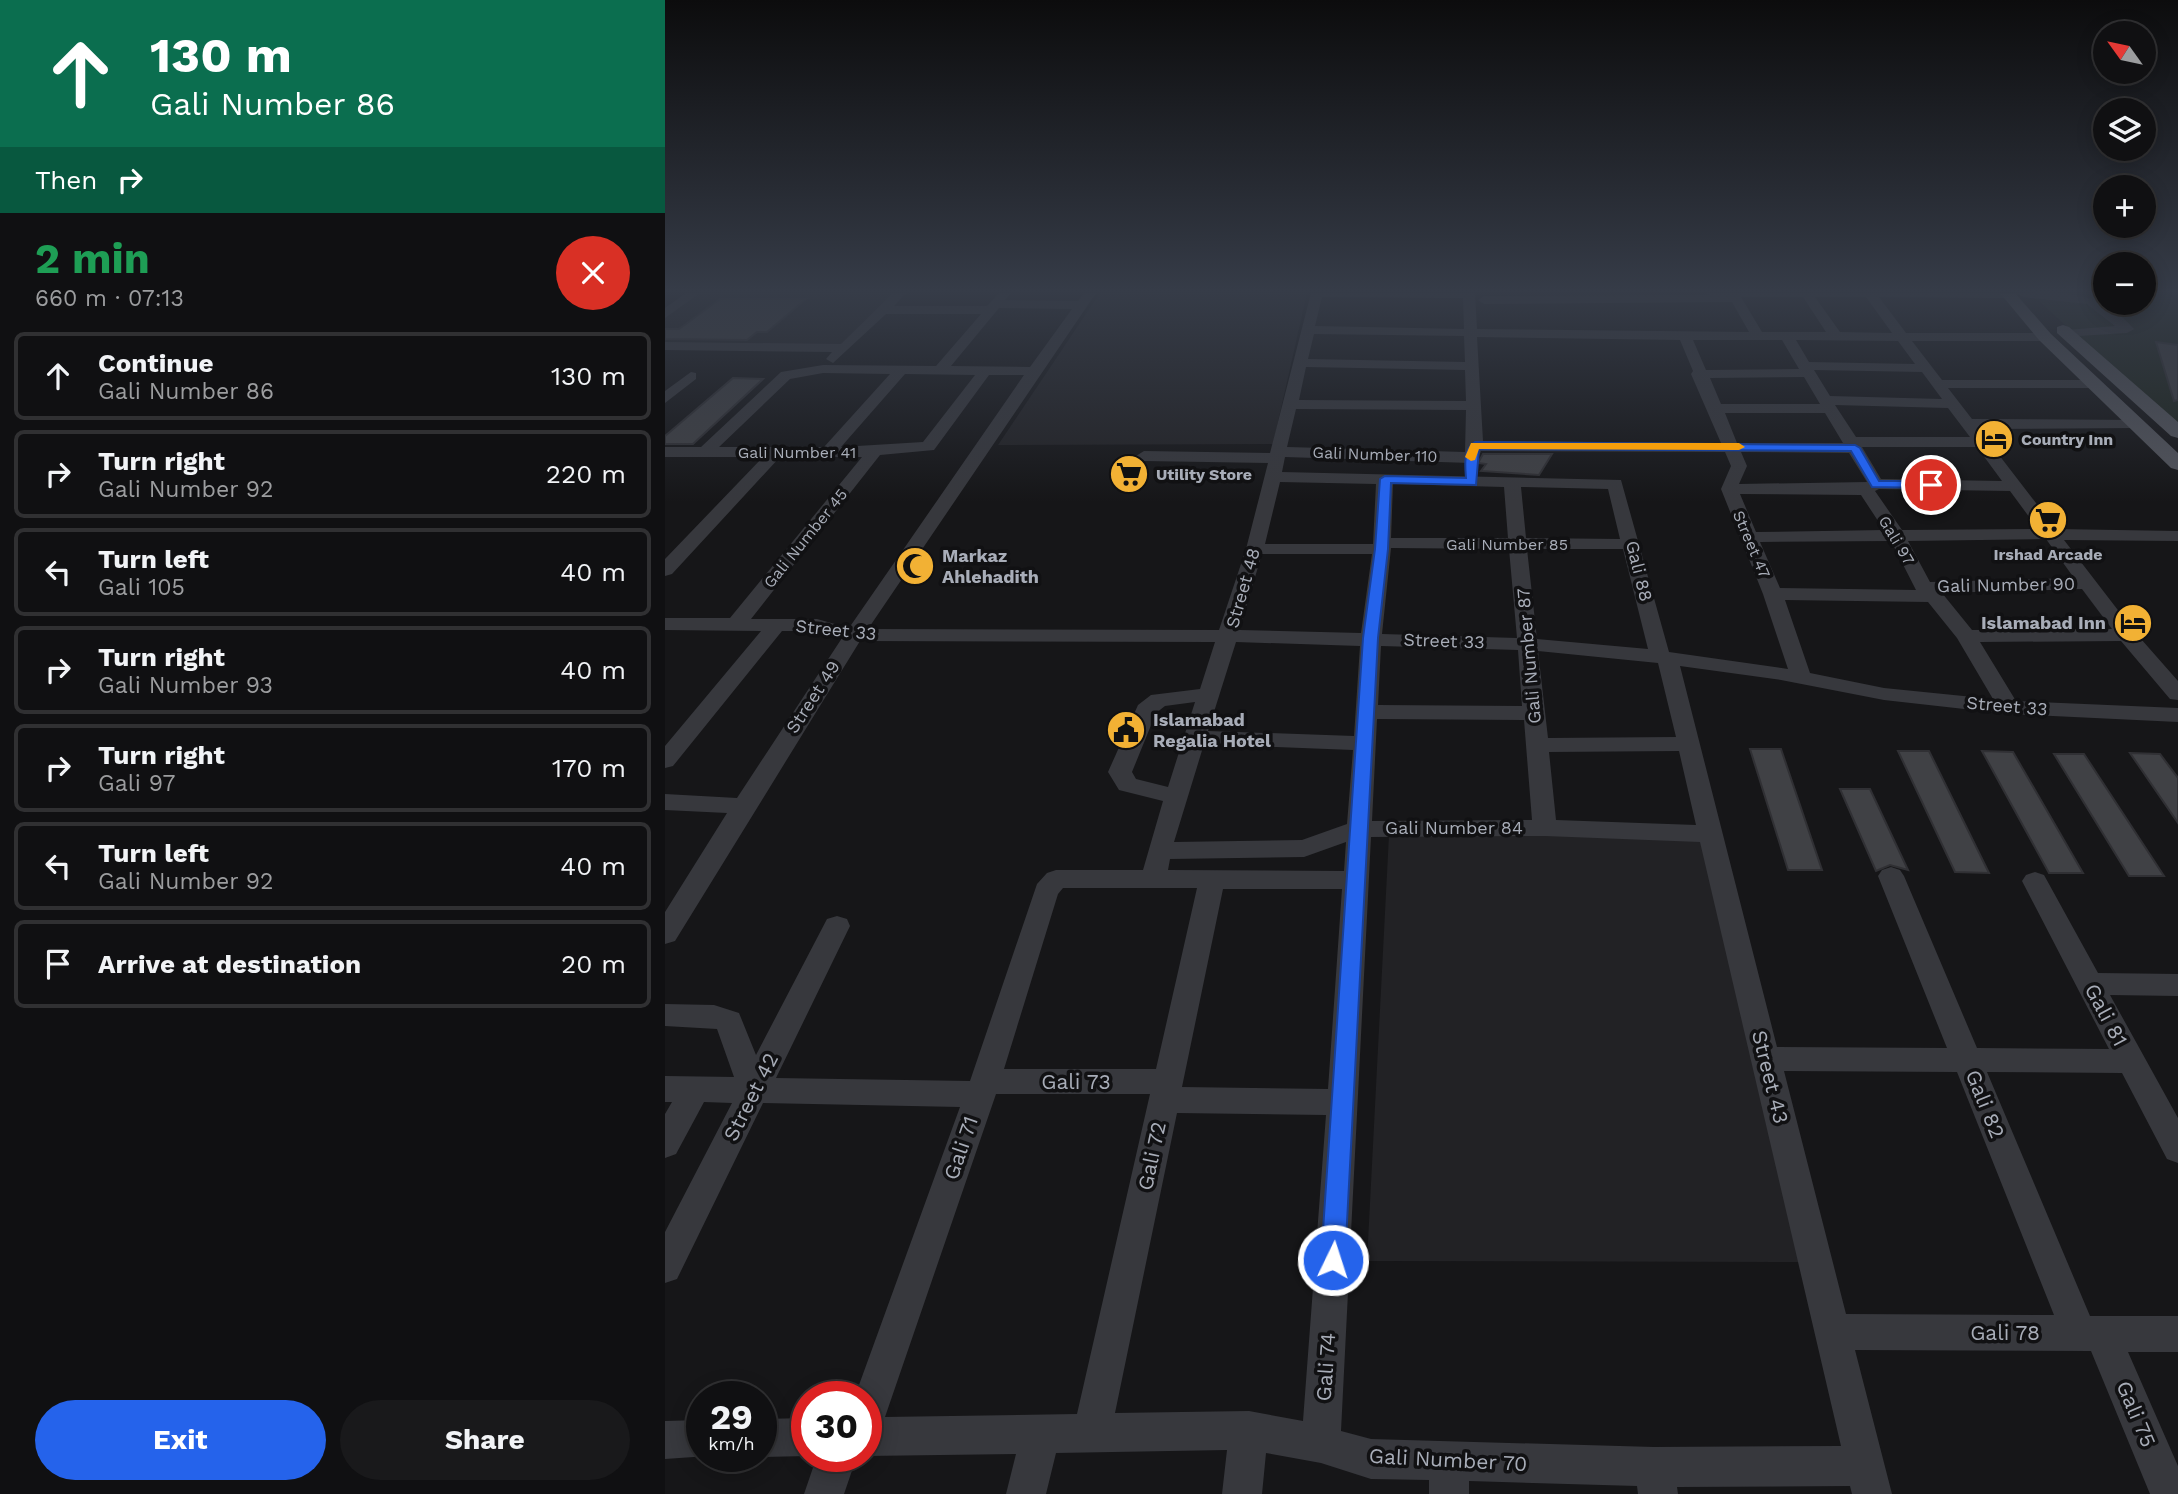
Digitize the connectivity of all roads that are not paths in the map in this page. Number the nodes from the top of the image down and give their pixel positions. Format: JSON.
{"nodes":[{"id":1,"x":829,"y":363,"type":"edge"},
{"id":2,"x":946,"y":363,"type":"edge"},
{"id":3,"x":1042,"y":363,"type":"edge"},
{"id":4,"x":1299,"y":363,"type":"joint"},
{"id":5,"x":1470,"y":363,"type":"edge"},
{"id":6,"x":1692,"y":363,"type":"edge"},
{"id":7,"x":1803,"y":363,"type":"edge"},
{"id":8,"x":1921,"y":363,"type":"edge"},
{"id":9,"x":2071,"y":363,"type":"edge"},
{"id":10,"x":2100,"y":363,"type":"edge"},
{"id":11,"x":1470,"y":366,"type":"junction"},
{"id":12,"x":1925,"y":368,"type":"junction"},
{"id":13,"x":823,"y":369,"type":"junction"},
{"id":14,"x":902,"y":369,"type":"junction"},
{"id":15,"x":1807,"y":369,"type":"junction"},
{"id":16,"x":940,"y":370,"type":"junction"},
{"id":17,"x":985,"y":371,"type":"junction"},
{"id":18,"x":1036,"y":371,"type":"junction"},
{"id":19,"x":1698,"y":374,"type":"junction"},
{"id":20,"x":691,"y":376,"type":"dead end"},
{"id":21,"x":1938,"y":384,"type":"junction"},
{"id":22,"x":2092,"y":384,"type":"junction"},
{"id":23,"x":665,"y":399,"type":"edge"},
{"id":24,"x":1289,"y":404,"type":"junction"},
{"id":25,"x":1828,"y":404,"type":"junction"},
{"id":26,"x":1953,"y":404,"type":"junction"},
{"id":27,"x":1473,"y":407,"type":"junction"},
{"id":28,"x":1714,"y":409,"type":"junction"},
{"id":29,"x":2136,"y":423,"type":"junction"},
{"id":30,"x":1968,"y":424,"type":"junction"},
{"id":31,"x":2178,"y":432,"type":"edge"},
{"id":32,"x":1982,"y":442,"type":"junction"},
{"id":33,"x":1853,"y":445,"type":"junction"},
{"id":34,"x":1729,"y":447,"type":"junction"},
{"id":35,"x":1473,"y":451,"type":"junction"},
{"id":36,"x":672,"y":452,"type":"edge"},
{"id":37,"x":705,"y":452,"type":"junction"},
{"id":38,"x":776,"y":452,"type":"junction"},
{"id":39,"x":828,"y":452,"type":"junction"},
{"id":40,"x":874,"y":452,"type":"junction"},
{"id":41,"x":1143,"y":456,"type":"dead end"},
{"id":42,"x":1276,"y":462,"type":"junction"},
{"id":43,"x":665,"y":464,"type":"edge"},
{"id":44,"x":2178,"y":464,"type":"edge"},
{"id":45,"x":1385,"y":479,"type":"junction"},
{"id":46,"x":1472,"y":482,"type":"junction"},
{"id":47,"x":1513,"y":483,"type":"junction"},
{"id":48,"x":2014,"y":486,"type":"junction"},
{"id":49,"x":1871,"y":487,"type":"junction"},
{"id":50,"x":1728,"y":489,"type":"junction"},
{"id":51,"x":2051,"y":534,"type":"junction"},
{"id":52,"x":1897,"y":536,"type":"junction"},
{"id":53,"x":2178,"y":536,"type":"edge"},
{"id":54,"x":1751,"y":537,"type":"junction"},
{"id":55,"x":1519,"y":544,"type":"junction"},
{"id":56,"x":1632,"y":544,"type":"junction"},
{"id":57,"x":1382,"y":546,"type":"junction"},
{"id":58,"x":1255,"y":549,"type":"junction"},
{"id":59,"x":665,"y":570,"type":"edge"},
{"id":60,"x":2088,"y":583,"type":"junction"},
{"id":61,"x":1929,"y":592,"type":"junction"},
{"id":62,"x":1773,"y":594,"type":"junction"},
{"id":63,"x":665,"y":624,"type":"edge"},
{"id":64,"x":736,"y":624,"type":"junction"},
{"id":65,"x":776,"y":625,"type":"junction"},
{"id":66,"x":853,"y":635,"type":"junction"},
{"id":67,"x":2127,"y":635,"type":"junction"},
{"id":68,"x":1229,"y":636,"type":"junction"},
{"id":69,"x":1966,"y":636,"type":"junction"},
{"id":70,"x":1370,"y":638,"type":"junction"},
{"id":71,"x":1528,"y":644,"type":"junction"},
{"id":72,"x":1664,"y":659,"type":"junction"},
{"id":73,"x":1801,"y":678,"type":"junction"},
{"id":74,"x":1210,"y":694,"type":"junction"},
{"id":75,"x":2178,"y":694,"type":"edge"},
{"id":76,"x":2009,"y":707,"type":"junction"},
{"id":77,"x":1367,"y":712,"type":"junction"},
{"id":78,"x":1535,"y":713,"type":"junction"},
{"id":79,"x":2178,"y":716,"type":"edge"},
{"id":80,"x":1197,"y":737,"type":"junction"},
{"id":81,"x":1365,"y":743,"type":"junction"},
{"id":82,"x":1689,"y":744,"type":"junction"},
{"id":83,"x":1538,"y":745,"type":"junction"},
{"id":84,"x":665,"y":761,"type":"edge"},
{"id":85,"x":1178,"y":797,"type":"junction"},
{"id":86,"x":665,"y":802,"type":"edge"},
{"id":87,"x":742,"y":806,"type":"junction"},
{"id":88,"x":1545,"y":828,"type":"junction"},
{"id":89,"x":1359,"y":829,"type":"junction"},
{"id":90,"x":1710,"y":834,"type":"junction"},
{"id":91,"x":1159,"y":851,"type":"junction"},
{"id":92,"x":1891,"y":876,"type":"dead end"},
{"id":93,"x":1154,"y":878,"type":"junction"},
{"id":94,"x":1056,"y":879,"type":"joint"},
{"id":95,"x":1212,"y":879,"type":"junction"},
{"id":96,"x":1356,"y":880,"type":"junction"},
{"id":97,"x":2035,"y":881,"type":"dead end"},
{"id":98,"x":837,"y":926,"type":"dead end"},
{"id":99,"x":665,"y":934,"type":"edge"},
{"id":100,"x":2090,"y":984,"type":"junction"},
{"id":101,"x":2178,"y":985,"type":"edge"},
{"id":102,"x":665,"y":1015,"type":"edge"},
{"id":103,"x":1766,"y":1059,"type":"junction"},
{"id":104,"x":1967,"y":1060,"type":"junction"},
{"id":105,"x":2131,"y":1061,"type":"junction"},
{"id":106,"x":982,"y":1088,"type":"junction"},
{"id":107,"x":680,"y":1090,"type":"edge"},
{"id":108,"x":754,"y":1090,"type":"junction"},
{"id":109,"x":1166,"y":1091,"type":"junction"},
{"id":110,"x":1342,"y":1102,"type":"junction"},
{"id":111,"x":2176,"y":1141,"type":"edge"},
{"id":112,"x":665,"y":1144,"type":"edge"},
{"id":113,"x":665,"y":1267,"type":"edge"},
{"id":114,"x":1832,"y":1332,"type":"junction"},
{"id":115,"x":2091,"y":1333,"type":"junction"},
{"id":116,"x":2178,"y":1334,"type":"edge"},
{"id":117,"x":879,"y":1381,"type":"edge"},
{"id":118,"x":1249,"y":1430,"type":"junction"},
{"id":119,"x":1092,"y":1432,"type":"junction"},
{"id":120,"x":1041,"y":1433,"type":"junction"},
{"id":121,"x":882,"y":1437,"type":"edge"},
{"id":122,"x":686,"y":1439,"type":"edge"},
{"id":123,"x":665,"y":1440,"type":"edge"},
{"id":124,"x":1321,"y":1444,"type":"junction"},
{"id":125,"x":832,"y":1472,"type":"edge"},
{"id":126,"x":1449,"y":1478,"type":"edge"},
{"id":127,"x":1869,"y":1480,"type":"edge"},
{"id":128,"x":1656,"y":1481,"type":"edge"},
{"id":129,"x":824,"y":1494,"type":"edge"},
{"id":130,"x":1026,"y":1494,"type":"edge"},
{"id":131,"x":1242,"y":1494,"type":"edge"},
{"id":132,"x":2170,"y":1494,"type":"edge"}],
"edges":[{"from":1,"to":13,"type":"street"},
{"from":2,"to":16,"type":"street"},
{"from":3,"to":18,"type":"street","name":"Street 49"},
{"from":4,"to":11,"type":"street"},
{"from":4,"to":24,"type":"street","name":"Street 48"},
{"from":5,"to":11,"type":"street"},
{"from":6,"to":19,"type":"street","name":"Street 47"},
{"from":7,"to":15,"type":"street","name":"Gali 97"},
{"from":8,"to":12,"type":"street"},
{"from":9,"to":22,"type":"main road"},
{"from":10,"to":31,"type":"main road"},
{"from":11,"to":27,"type":"street"},
{"from":12,"to":15,"type":"street"},
{"from":12,"to":21,"type":"street"},
{"from":13,"to":14,"type":"street"},
{"from":13,"to":37,"type":"street"},
{"from":14,"to":16,"type":"street"},
{"from":14,"to":39,"type":"street"},
{"from":15,"to":19,"type":"street"},
{"from":15,"to":25,"type":"street","name":"Gali 97"},
{"from":16,"to":17,"type":"street"},
{"from":17,"to":18,"type":"street"},
{"from":17,"to":40,"type":"street","name":"Gali Number 41"},
{"from":18,"to":66,"type":"street","name":"Street 49"},
{"from":19,"to":28,"type":"street","name":"Street 47"},
{"from":20,"to":23,"type":"street"},
{"from":21,"to":22,"type":"street"},
{"from":21,"to":26,"type":"street"},
{"from":22,"to":29,"type":"main road"},
{"from":24,"to":27,"type":"street"},
{"from":24,"to":42,"type":"street","name":"Street 48"},
{"from":25,"to":26,"type":"street"},
{"from":25,"to":28,"type":"street"},
{"from":25,"to":33,"type":"street","name":"Gali 97"},
{"from":26,"to":30,"type":"street"},
{"from":27,"to":35,"type":"street"},
{"from":28,"to":34,"type":"street","name":"Street 47"},
{"from":29,"to":30,"type":"street"},
{"from":29,"to":44,"type":"main road"},
{"from":30,"to":32,"type":"street"},
{"from":32,"to":33,"type":"street"},
{"from":32,"to":48,"type":"street"},
{"from":33,"to":34,"type":"street"},
{"from":33,"to":49,"type":"street","name":"Gali 97"},
{"from":34,"to":35,"type":"street"},
{"from":34,"to":50,"type":"street","name":"Street 47"},
{"from":35,"to":42,"type":"street","name":"Gali Number 110"},
{"from":35,"to":46,"type":"street"},
{"from":36,"to":37,"type":"street","name":"Gali Number 41"},
{"from":36,"to":43,"type":"street"},
{"from":37,"to":38,"type":"street","name":"Gali Number 41"},
{"from":38,"to":39,"type":"street","name":"Gali Number 41"},
{"from":38,"to":59,"type":"street"},
{"from":39,"to":40,"type":"street","name":"Gali Number 41"},
{"from":40,"to":64,"type":"street","name":"Gali Number 45"},
{"from":41,"to":42,"type":"street"},
{"from":42,"to":45,"type":"street"},
{"from":42,"to":58,"type":"street","name":"Street 48"},
{"from":45,"to":46,"type":"street"},
{"from":45,"to":57,"type":"street","name":"Gali 74"},
{"from":46,"to":47,"type":"street"},
{"from":47,"to":55,"type":"street","name":"Gali Number 87"},
{"from":47,"to":56,"type":"street","name":"Gali 88"},
{"from":48,"to":49,"type":"street"},
{"from":48,"to":51,"type":"street"},
{"from":49,"to":50,"type":"street"},
{"from":49,"to":52,"type":"street","name":"Gali 97"},
{"from":50,"to":54,"type":"street","name":"Street 47"},
{"from":51,"to":52,"type":"street"},
{"from":51,"to":53,"type":"street"},
{"from":51,"to":60,"type":"street"},
{"from":52,"to":54,"type":"street"},
{"from":52,"to":61,"type":"street","name":"Gali 97"},
{"from":54,"to":62,"type":"street","name":"Street 47"},
{"from":55,"to":56,"type":"street","name":"Gali Number 85"},
{"from":55,"to":57,"type":"street","name":"Gali Number 85"},
{"from":55,"to":71,"type":"street","name":"Gali Number 87"},
{"from":56,"to":72,"type":"street","name":"Gali 88"},
{"from":57,"to":58,"type":"street","name":"Gali Number 85"},
{"from":57,"to":70,"type":"street","name":"Gali 74"},
{"from":58,"to":68,"type":"street","name":"Street 48"},
{"from":60,"to":61,"type":"street","name":"Gali Number 90"},
{"from":60,"to":67,"type":"street"},
{"from":61,"to":62,"type":"street","name":"Gali Number 90"},
{"from":61,"to":69,"type":"street","name":"Gali 97"},
{"from":62,"to":73,"type":"street","name":"Street 47"},
{"from":63,"to":64,"type":"street","name":"Street 33"},
{"from":64,"to":65,"type":"street","name":"Street 33"},
{"from":65,"to":66,"type":"street","name":"Street 33"},
{"from":65,"to":84,"type":"street"},
{"from":66,"to":68,"type":"street","name":"Street 33"},
{"from":66,"to":87,"type":"street","name":"Street 49"},
{"from":67,"to":69,"type":"street"},
{"from":67,"to":75,"type":"street"},
{"from":68,"to":70,"type":"street","name":"Street 33"},
{"from":68,"to":74,"type":"street","name":"Street 48"},
{"from":69,"to":76,"type":"street","name":"Gali 97"},
{"from":70,"to":71,"type":"street","name":"Street 33"},
{"from":70,"to":77,"type":"street","name":"Gali 74"},
{"from":71,"to":72,"type":"street","name":"Street 33"},
{"from":71,"to":78,"type":"street","name":"Gali Number 87"},
{"from":72,"to":73,"type":"street","name":"Street 33"},
{"from":72,"to":82,"type":"street","name":"Street 43"},
{"from":73,"to":76,"type":"street","name":"Street 33"},
{"from":74,"to":80,"type":"street","name":"Street 48"},
{"from":74,"to":85,"type":"street"},
{"from":76,"to":79,"type":"street","name":"Street 33"},
{"from":77,"to":78,"type":"street"},
{"from":77,"to":81,"type":"street","name":"Gali 74"},
{"from":78,"to":83,"type":"street","name":"Gali Number 87"},
{"from":80,"to":81,"type":"street"},
{"from":80,"to":85,"type":"street","name":"Street 48"},
{"from":81,"to":89,"type":"street","name":"Gali 74"},
{"from":82,"to":83,"type":"street"},
{"from":82,"to":90,"type":"street","name":"Street 43"},
{"from":83,"to":88,"type":"street","name":"Gali Number 87"},
{"from":85,"to":91,"type":"street","name":"Street 48"},
{"from":86,"to":87,"type":"street"},
{"from":87,"to":99,"type":"street","name":"Street 49"},
{"from":88,"to":89,"type":"street","name":"Gali Number 84"},
{"from":88,"to":90,"type":"street","name":"Gali Number 84"},
{"from":89,"to":91,"type":"street","name":"Gali Number 84"},
{"from":89,"to":96,"type":"street","name":"Gali 74"},
{"from":90,"to":103,"type":"street","name":"Street 43"},
{"from":91,"to":93,"type":"street","name":"Street 48"},
{"from":92,"to":104,"type":"street","name":"Gali 82"},
{"from":93,"to":94,"type":"street"},
{"from":93,"to":95,"type":"street"},
{"from":94,"to":106,"type":"street","name":"Gali 71"},
{"from":95,"to":96,"type":"street"},
{"from":95,"to":109,"type":"street","name":"Gali 72"},
{"from":96,"to":110,"type":"street","name":"Gali 74"},
{"from":97,"to":100,"type":"street","name":"Gali 81"},
{"from":98,"to":108,"type":"street","name":"Street 42"},
{"from":100,"to":101,"type":"street"},
{"from":100,"to":105,"type":"street","name":"Gali 81"},
{"from":102,"to":108,"type":"street"},
{"from":103,"to":104,"type":"street"},
{"from":103,"to":114,"type":"street","name":"Street 43"},
{"from":104,"to":105,"type":"street"},
{"from":104,"to":115,"type":"street","name":"Gali 82"},
{"from":105,"to":111,"type":"street","name":"Gali 81"},
{"from":106,"to":108,"type":"street","name":"Gali 73"},
{"from":106,"to":109,"type":"street","name":"Gali 73"},
{"from":106,"to":117,"type":"street","name":"Gali 71"},
{"from":107,"to":108,"type":"street","name":"Gali 73"},
{"from":107,"to":112,"type":"street"},
{"from":108,"to":113,"type":"street","name":"Street 42"},
{"from":109,"to":110,"type":"street","name":"Gali 73"},
{"from":109,"to":119,"type":"street","name":"Gali 72"},
{"from":110,"to":124,"type":"street","name":"Gali 74"},
{"from":114,"to":115,"type":"street","name":"Gali 78"},
{"from":114,"to":127,"type":"street","name":"Street 43"},
{"from":115,"to":116,"type":"street","name":"Gali 78"},
{"from":115,"to":132,"type":"street","name":"Gali 75"},
{"from":118,"to":119,"type":"street","name":"Gali Number 70"},
{"from":118,"to":124,"type":"street","name":"Gali Number 70"},
{"from":118,"to":131,"type":"street"},
{"from":119,"to":120,"type":"street","name":"Gali Number 70"},
{"from":120,"to":121,"type":"street","name":"Gali Number 70"},
{"from":120,"to":130,"type":"street"},
{"from":122,"to":123,"type":"street"},
{"from":124,"to":126,"type":"street","name":"Gali Number 70"},
{"from":125,"to":129,"type":"street"},
{"from":126,"to":128,"type":"street","name":"Gali Number 70"},
{"from":127,"to":128,"type":"street","name":"Gali Number 70"}]}
